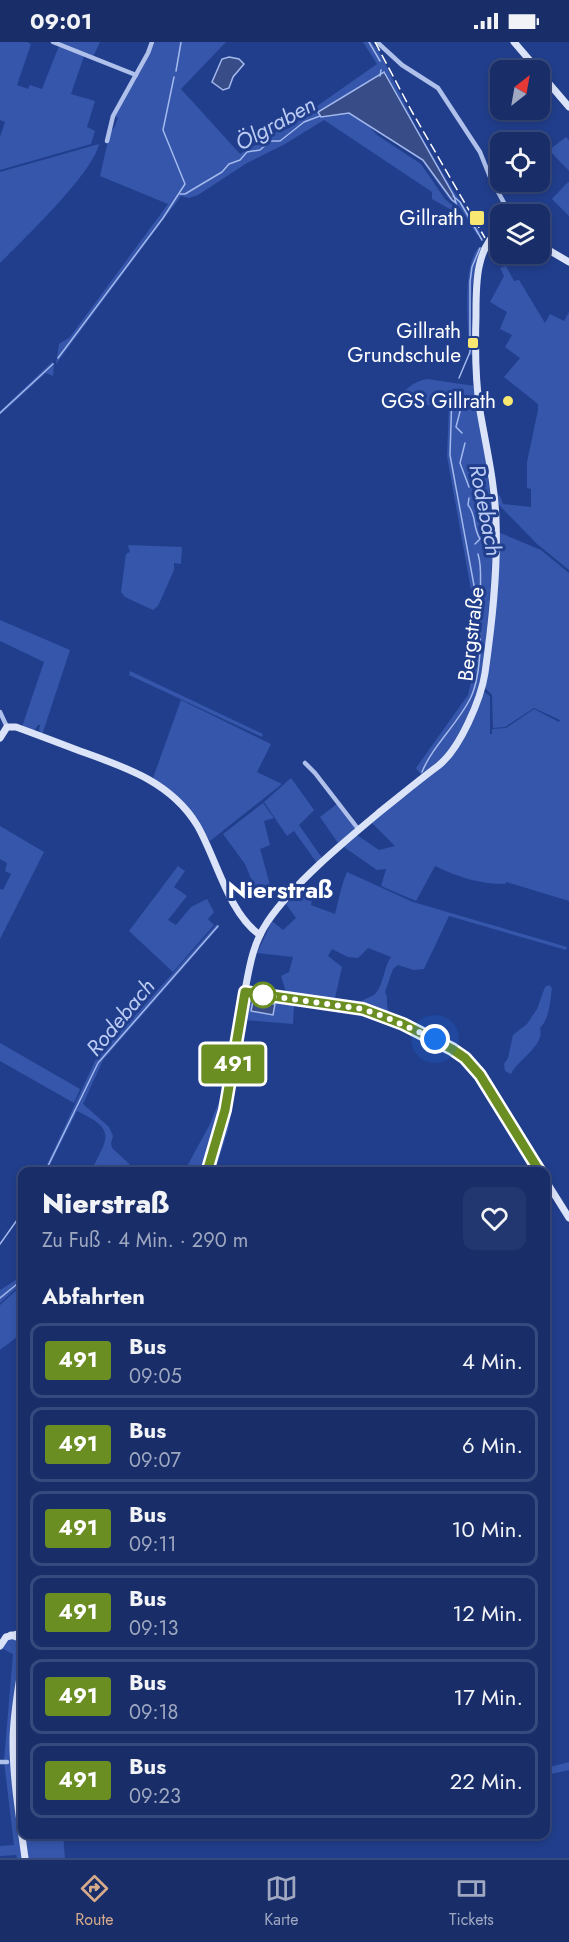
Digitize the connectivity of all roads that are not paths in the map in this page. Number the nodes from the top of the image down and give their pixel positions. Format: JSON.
{"nodes":[{"id":1,"x":53,"y":42,"type":"edge"},
{"id":2,"x":153,"y":42,"type":"edge"},
{"id":3,"x":377,"y":42,"type":"edge"},
{"id":4,"x":514,"y":42,"type":"edge"},
{"id":5,"x":529,"y":60,"type":"edge"},
{"id":6,"x":136,"y":75,"type":"junction"},
{"id":7,"x":550,"y":85,"type":"edge"},
{"id":8,"x":569,"y":107,"type":"edge"},
{"id":9,"x":106,"y":141,"type":"dead end"},
{"id":10,"x":505,"y":204,"type":"edge"},
{"id":11,"x":490,"y":241,"type":"edge"},
{"id":12,"x":550,"y":250,"type":"edge"},
{"id":13,"x":569,"y":262,"type":"edge"},
{"id":14,"x":0,"y":712,"type":"edge"},
{"id":15,"x":7,"y":727,"type":"junction"},
{"id":16,"x":0,"y":738,"type":"edge"},
{"id":17,"x":305,"y":763,"type":"dead end"},
{"id":18,"x":359,"y":830,"type":"junction"},
{"id":19,"x":260,"y":935,"type":"junction"},
{"id":20,"x":245,"y":992,"type":"junction"},
{"id":21,"x":209,"y":1167,"type":"edge"},
{"id":22,"x":537,"y":1167,"type":"edge"},
{"id":23,"x":550,"y":1187,"type":"edge"},
{"id":24,"x":569,"y":1218,"type":"edge"},
{"id":25,"x":18,"y":1634,"type":"edge"},
{"id":26,"x":11,"y":1635,"type":"junction"},
{"id":27,"x":18,"y":1638,"type":"edge"},
{"id":28,"x":0,"y":1646,"type":"edge"},
{"id":29,"x":18,"y":1687,"type":"edge"},
{"id":30,"x":0,"y":1762,"type":"edge"},
{"id":31,"x":7,"y":1762,"type":"dead end"},
{"id":32,"x":18,"y":1802,"type":"edge"},
{"id":33,"x":23,"y":1839,"type":"edge"},
{"id":34,"x":25,"y":1858,"type":"edge"}],
"edges":[{"from":1,"to":6,"type":"street"},
{"from":2,"to":6,"type":"street"},
{"from":3,"to":10,"type":"street"},
{"from":4,"to":5,"type":"street"},
{"from":6,"to":9,"type":"street"},
{"from":7,"to":8,"type":"street"},
{"from":11,"to":18,"type":"street","name":"Bergstraße"},
{"from":12,"to":13,"type":"street"},
{"from":14,"to":15,"type":"street"},
{"from":15,"to":16,"type":"street"},
{"from":15,"to":19,"type":"street"},
{"from":17,"to":18,"type":"street"},
{"from":18,"to":19,"type":"street","name":"Bergstraße"},
{"from":19,"to":20,"type":"street","name":"Bergstraße"},
{"from":20,"to":21,"type":"street","name":"Bergstraße"},
{"from":20,"to":22,"type":"street"},
{"from":23,"to":24,"type":"street"},
{"from":25,"to":26,"type":"street"},
{"from":26,"to":27,"type":"street"},
{"from":26,"to":28,"type":"street"},
{"from":29,"to":32,"type":"street"},
{"from":30,"to":31,"type":"street"},
{"from":33,"to":34,"type":"street"}]}
